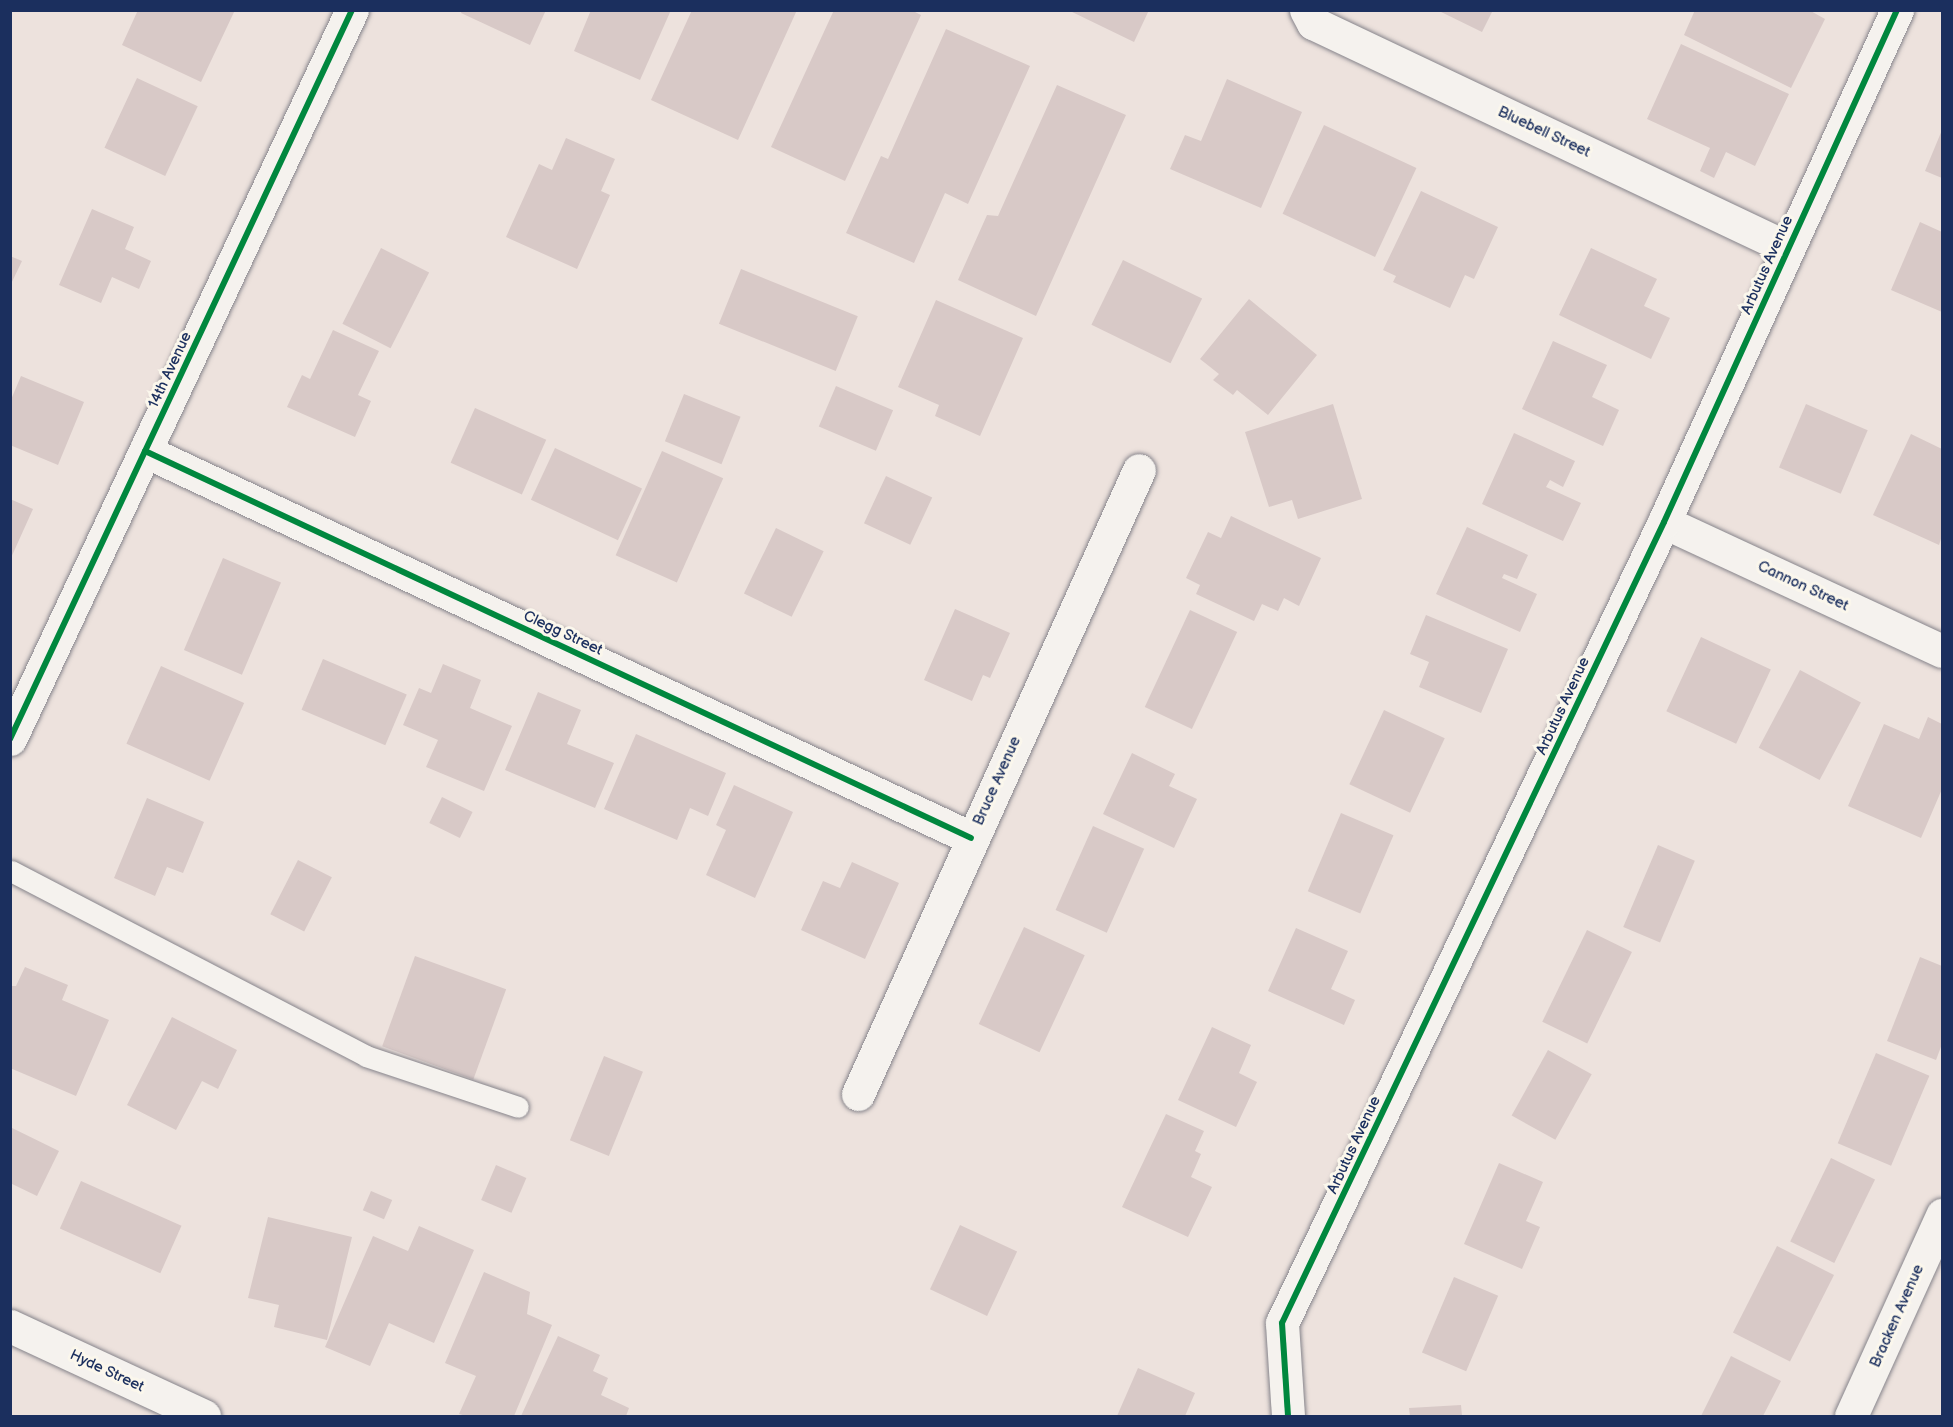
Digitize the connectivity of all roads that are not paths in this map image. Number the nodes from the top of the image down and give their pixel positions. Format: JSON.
{"nodes":[{"id":1,"x":352,"y":10,"type":"edge"},
{"id":2,"x":1306,"y":10,"type":"edge"},
{"id":3,"x":1897,"y":10,"type":"edge"},
{"id":4,"x":1788,"y":248,"type":"junction"},
{"id":5,"x":146,"y":451,"type":"junction"},
{"id":6,"x":1139,"y":470,"type":"dead end"},
{"id":7,"x":1664,"y":522,"type":"junction"},
{"id":8,"x":1942,"y":651,"type":"edge"},
{"id":9,"x":10,"y":739,"type":"edge"},
{"id":10,"x":971,"y":838,"type":"junction"},
{"id":11,"x":11,"y":871,"type":"edge"},
{"id":12,"x":858,"y":1094,"type":"dead end"},
{"id":13,"x":518,"y":1107,"type":"dead end"},
{"id":14,"x":1942,"y":1215,"type":"edge"},
{"id":15,"x":10,"y":1326,"type":"edge"},
{"id":16,"x":204,"y":1416,"type":"edge"},
{"id":17,"x":1288,"y":1416,"type":"edge"},
{"id":18,"x":1851,"y":1416,"type":"edge"}],
"edges":[{"from":1,"to":5,"type":"street","name":"14th Avenue"},
{"from":2,"to":4,"type":"street","name":"Bluebell Street"},
{"from":3,"to":4,"type":"street","name":"Arbutus Avenue"},
{"from":4,"to":7,"type":"street","name":"Arbutus Avenue"},
{"from":5,"to":9,"type":"street","name":"14th Avenue"},
{"from":5,"to":10,"type":"street","name":"Clegg Street"},
{"from":6,"to":10,"type":"street","name":"Bruce Avenue"},
{"from":7,"to":8,"type":"street","name":"Cannon Street"},
{"from":7,"to":17,"type":"street","name":"Arbutus Avenue"},
{"from":10,"to":12,"type":"street","name":"Bruce Avenue"},
{"from":11,"to":13,"type":"lane"},
{"from":14,"to":18,"type":"street","name":"Bracken Avenue"},
{"from":15,"to":16,"type":"street","name":"Hyde Street"}]}
